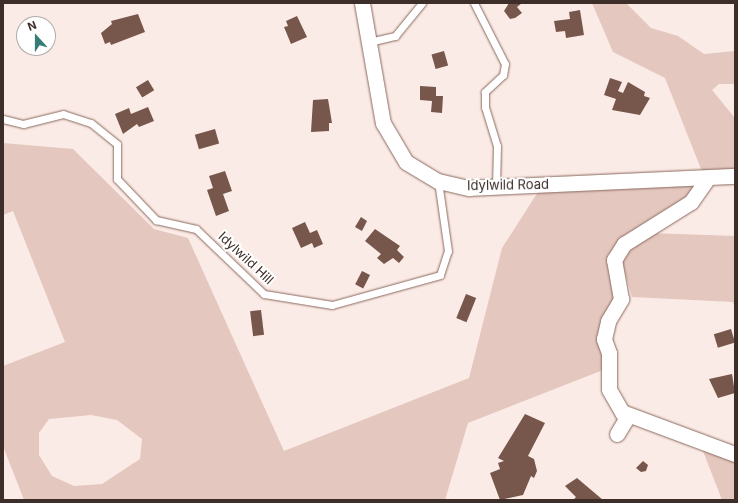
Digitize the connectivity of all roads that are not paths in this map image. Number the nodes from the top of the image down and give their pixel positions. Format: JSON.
{"nodes":[{"id":1,"x":362,"y":3,"type":"edge"},
{"id":2,"x":422,"y":3,"type":"edge"},
{"id":3,"x":474,"y":3,"type":"edge"},
{"id":4,"x":369,"y":42,"type":"junction"},
{"id":5,"x":3,"y":119,"type":"edge"},
{"id":6,"x":735,"y":176,"type":"edge"},
{"id":7,"x":708,"y":178,"type":"junction"},
{"id":8,"x":438,"y":181,"type":"junction"},
{"id":9,"x":496,"y":187,"type":"junction"},
{"id":10,"x":622,"y":412,"type":"junction"},
{"id":11,"x":617,"y":434,"type":"dead end"},
{"id":12,"x":735,"y":454,"type":"edge"}],
"edges":[{"from":1,"to":4,"type":"street","name":"Idylwild Road"},
{"from":2,"to":4,"type":"lane"},
{"from":3,"to":9,"type":"lane"},
{"from":4,"to":8,"type":"street","name":"Idylwild Road"},
{"from":5,"to":8,"type":"lane","name":"Idylwild Hill"},
{"from":6,"to":7,"type":"street","name":"Idylwild Road"},
{"from":7,"to":9,"type":"street","name":"Idylwild Road"},
{"from":7,"to":10,"type":"street"},
{"from":8,"to":9,"type":"street","name":"Idylwild Road"},
{"from":10,"to":11,"type":"street"},
{"from":10,"to":12,"type":"street"}]}
